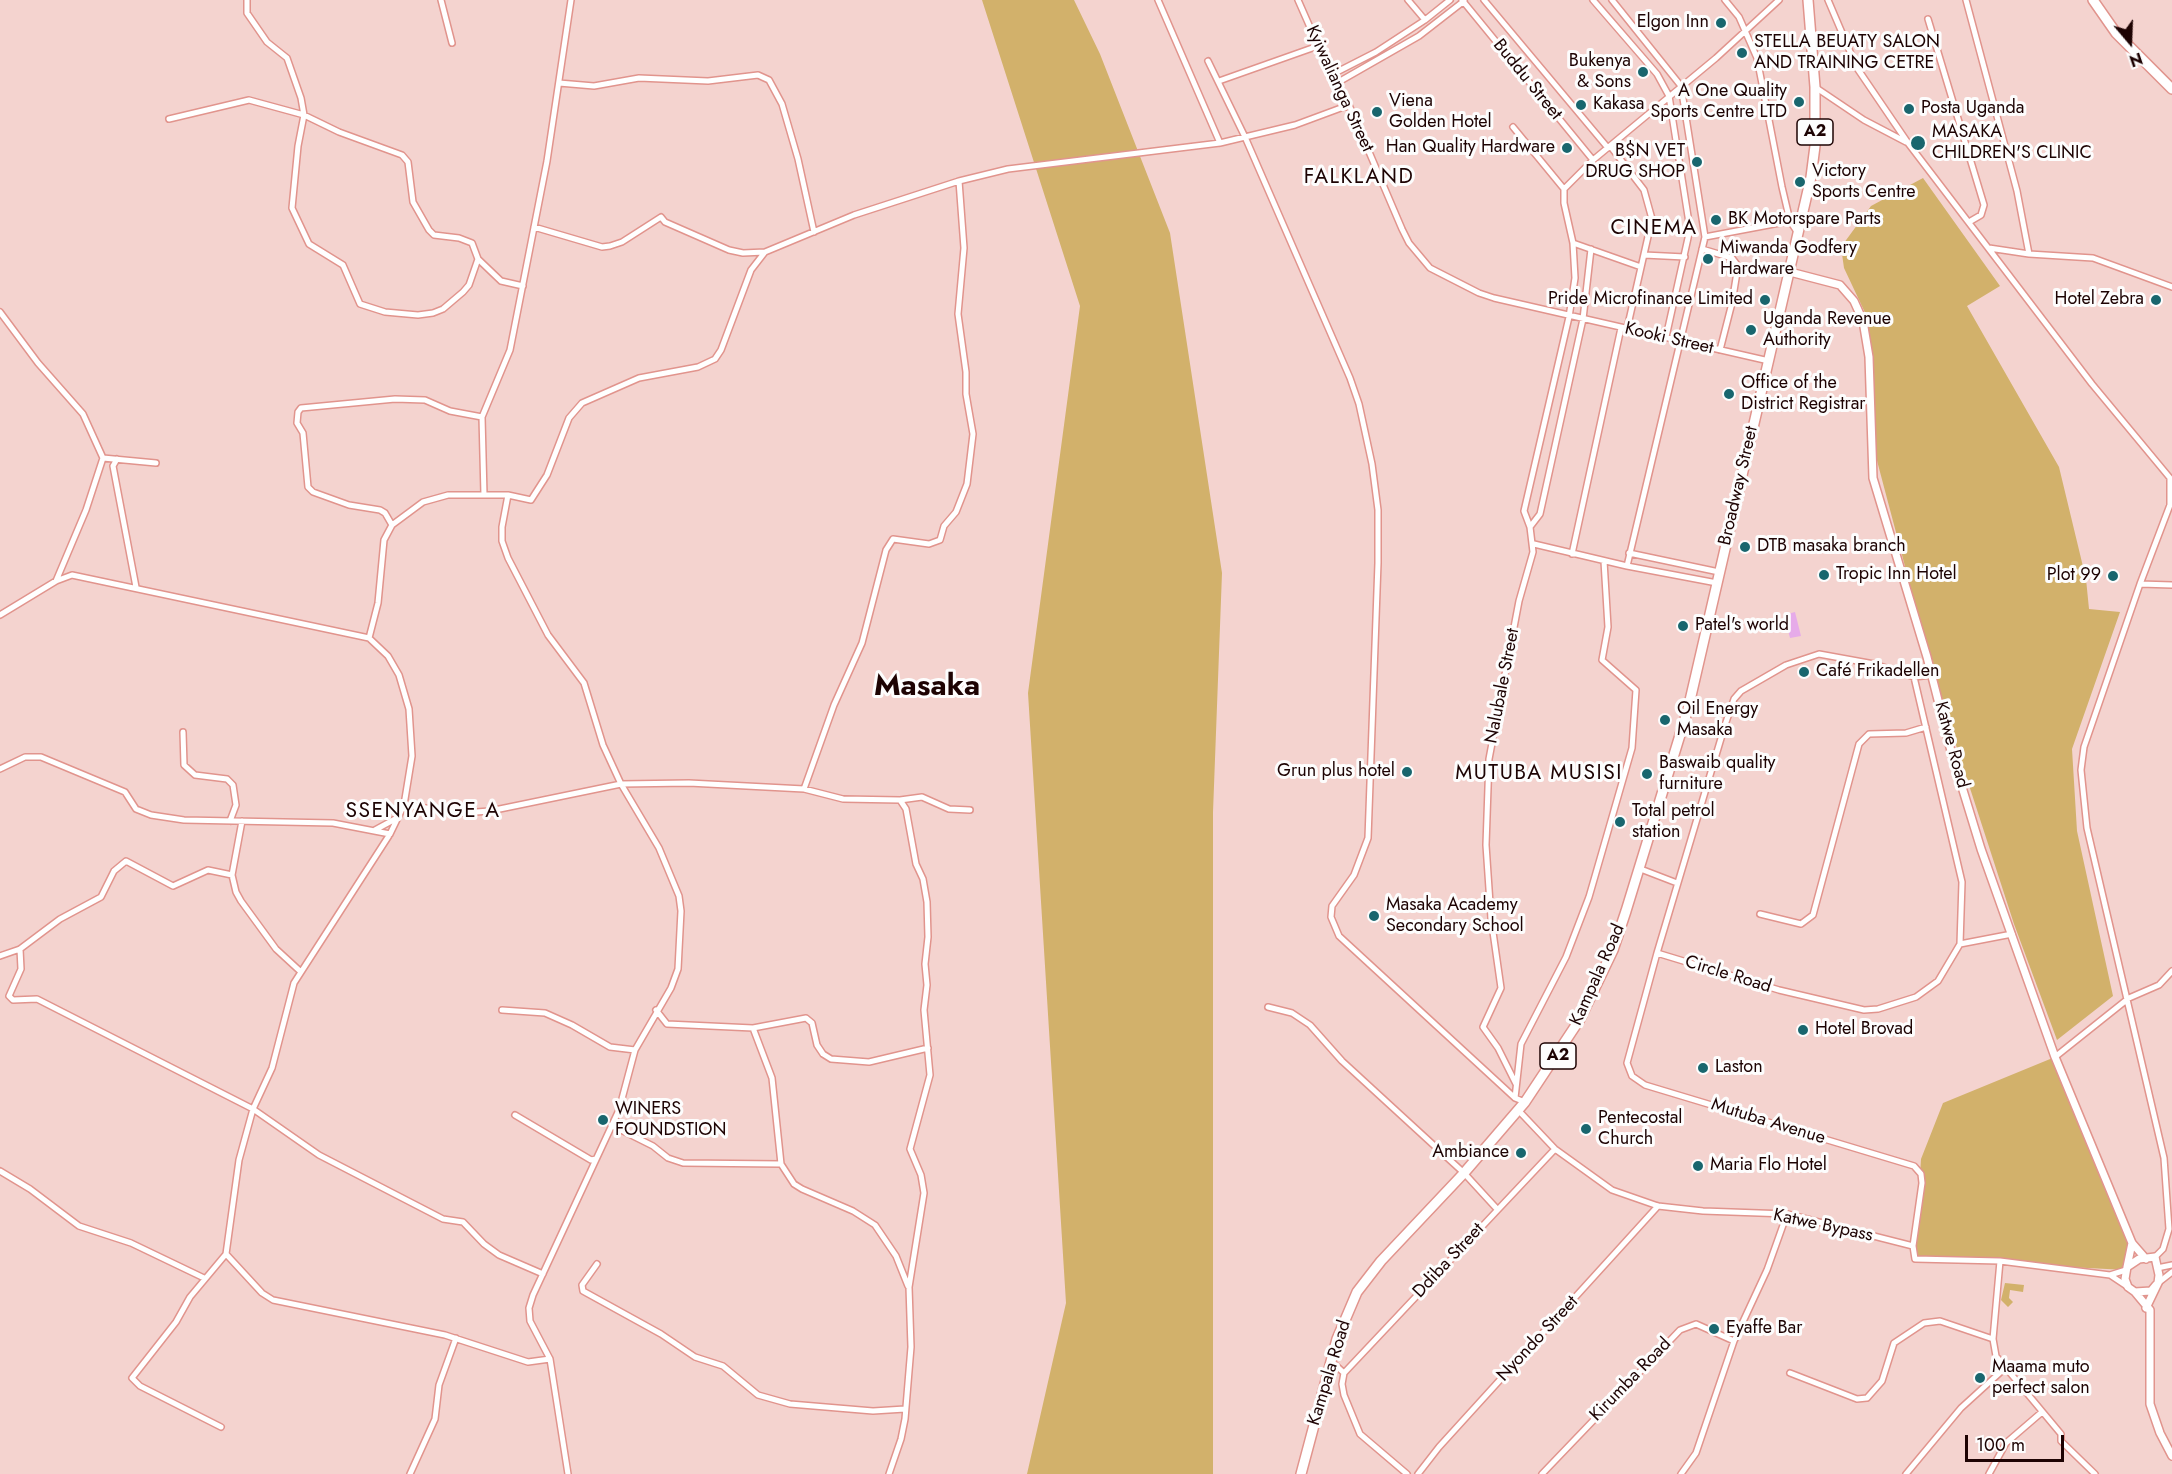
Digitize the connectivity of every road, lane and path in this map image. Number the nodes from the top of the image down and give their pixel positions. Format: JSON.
{"nodes":[{"id":1,"x":247,"y":0,"type":"edge"},
{"id":2,"x":441,"y":0,"type":"edge"},
{"id":3,"x":572,"y":0,"type":"edge"},
{"id":4,"x":1158,"y":0,"type":"edge"},
{"id":5,"x":1298,"y":0,"type":"edge"},
{"id":6,"x":1408,"y":0,"type":"edge"},
{"id":7,"x":1450,"y":0,"type":"edge"},
{"id":8,"x":1484,"y":0,"type":"edge"},
{"id":9,"x":1593,"y":0,"type":"edge"},
{"id":10,"x":1612,"y":0,"type":"edge"},
{"id":11,"x":1725,"y":0,"type":"edge"},
{"id":12,"x":1779,"y":0,"type":"edge"},
{"id":13,"x":1808,"y":0,"type":"edge"},
{"id":14,"x":1828,"y":0,"type":"edge"},
{"id":15,"x":1966,"y":0,"type":"edge"},
{"id":16,"x":2093,"y":0,"type":"edge"},
{"id":17,"x":1464,"y":1,"type":"edge"},
{"id":18,"x":1928,"y":18,"type":"dead end"},
{"id":19,"x":1425,"y":20,"type":"junction"},
{"id":20,"x":1745,"y":29,"type":"junction"},
{"id":21,"x":452,"y":43,"type":"dead end"},
{"id":22,"x":1318,"y":46,"type":"junction"},
{"id":23,"x":1208,"y":61,"type":"dead end"},
{"id":24,"x":1331,"y":75,"type":"junction"},
{"id":25,"x":2166,"y":79,"type":"edge"},
{"id":26,"x":1218,"y":81,"type":"junction"},
{"id":27,"x":559,"y":82,"type":"junction"},
{"id":28,"x":1335,"y":84,"type":"junction"},
{"id":29,"x":1681,"y":86,"type":"junction"},
{"id":30,"x":1815,"y":87,"type":"junction"},
{"id":31,"x":2172,"y":89,"type":"edge"},
{"id":32,"x":1669,"y":96,"type":"junction"},
{"id":33,"x":1349,"y":105,"type":"junction"},
{"id":34,"x":304,"y":115,"type":"junction"},
{"id":35,"x":169,"y":119,"type":"dead end"},
{"id":36,"x":1513,"y":127,"type":"dead end"},
{"id":37,"x":1245,"y":137,"type":"junction"},
{"id":38,"x":1220,"y":143,"type":"junction"},
{"id":39,"x":1908,"y":143,"type":"junction"},
{"id":40,"x":1610,"y":147,"type":"junction"},
{"id":41,"x":1593,"y":160,"type":"junction"},
{"id":42,"x":960,"y":181,"type":"junction"},
{"id":43,"x":1564,"y":189,"type":"junction"},
{"id":44,"x":1790,"y":221,"type":"junction"},
{"id":45,"x":1969,"y":222,"type":"junction"},
{"id":46,"x":534,"y":227,"type":"junction"},
{"id":47,"x":1705,"y":228,"type":"junction"},
{"id":48,"x":1690,"y":229,"type":"junction"},
{"id":49,"x":814,"y":231,"type":"junction"},
{"id":50,"x":1798,"y":234,"type":"junction"},
{"id":51,"x":1705,"y":237,"type":"junction"},
{"id":52,"x":1572,"y":243,"type":"junction"},
{"id":53,"x":1989,"y":248,"type":"junction"},
{"id":54,"x":1591,"y":249,"type":"junction"},
{"id":55,"x":1702,"y":249,"type":"junction"},
{"id":56,"x":765,"y":252,"type":"junction"},
{"id":57,"x":2030,"y":254,"type":"junction"},
{"id":58,"x":1644,"y":255,"type":"junction"},
{"id":59,"x":1685,"y":257,"type":"junction"},
{"id":60,"x":478,"y":259,"type":"junction"},
{"id":61,"x":1641,"y":267,"type":"junction"},
{"id":62,"x":1790,"y":272,"type":"junction"},
{"id":63,"x":523,"y":286,"type":"junction"},
{"id":64,"x":2172,"y":287,"type":"edge"},
{"id":65,"x":0,"y":312,"type":"edge"},
{"id":66,"x":1569,"y":317,"type":"junction"},
{"id":67,"x":1583,"y":319,"type":"junction"},
{"id":68,"x":1624,"y":328,"type":"junction"},
{"id":69,"x":1666,"y":337,"type":"junction"},
{"id":70,"x":1678,"y":340,"type":"junction"},
{"id":71,"x":1720,"y":350,"type":"junction"},
{"id":72,"x":1769,"y":362,"type":"junction"},
{"id":73,"x":482,"y":417,"type":"junction"},
{"id":74,"x":103,"y":458,"type":"junction"},
{"id":75,"x":117,"y":459,"type":"junction"},
{"id":76,"x":156,"y":463,"type":"dead end"},
{"id":77,"x":2171,"y":478,"type":"edge"},
{"id":78,"x":484,"y":495,"type":"junction"},
{"id":79,"x":508,"y":495,"type":"junction"},
{"id":80,"x":392,"y":525,"type":"junction"},
{"id":81,"x":1530,"y":527,"type":"junction"},
{"id":82,"x":1534,"y":544,"type":"junction"},
{"id":83,"x":1629,"y":553,"type":"junction"},
{"id":84,"x":1572,"y":554,"type":"junction"},
{"id":85,"x":1604,"y":561,"type":"junction"},
{"id":86,"x":1627,"y":566,"type":"junction"},
{"id":87,"x":1719,"y":572,"type":"junction"},
{"id":88,"x":56,"y":581,"type":"junction"},
{"id":89,"x":1718,"y":583,"type":"junction"},
{"id":90,"x":2140,"y":584,"type":"junction"},
{"id":91,"x":2172,"y":585,"type":"edge"},
{"id":92,"x":136,"y":587,"type":"junction"},
{"id":93,"x":0,"y":615,"type":"edge"},
{"id":94,"x":369,"y":638,"type":"junction"},
{"id":95,"x":1932,"y":675,"type":"junction"},
{"id":96,"x":1914,"y":677,"type":"junction"},
{"id":97,"x":1926,"y":727,"type":"junction"},
{"id":98,"x":183,"y":732,"type":"dead end"},
{"id":99,"x":0,"y":769,"type":"edge"},
{"id":100,"x":621,"y":784,"type":"junction"},
{"id":101,"x":804,"y":789,"type":"junction"},
{"id":102,"x":900,"y":800,"type":"junction"},
{"id":103,"x":404,"y":805,"type":"junction"},
{"id":104,"x":970,"y":810,"type":"dead end"},
{"id":105,"x":397,"y":818,"type":"junction"},
{"id":106,"x":230,"y":821,"type":"junction"},
{"id":107,"x":242,"y":821,"type":"junction"},
{"id":108,"x":375,"y":830,"type":"junction"},
{"id":109,"x":390,"y":834,"type":"junction"},
{"id":110,"x":1638,"y":868,"type":"junction"},
{"id":111,"x":232,"y":875,"type":"junction"},
{"id":112,"x":1677,"y":883,"type":"junction"},
{"id":113,"x":1760,"y":914,"type":"dead end"},
{"id":114,"x":2012,"y":934,"type":"junction"},
{"id":115,"x":1960,"y":944,"type":"junction"},
{"id":116,"x":20,"y":949,"type":"junction"},
{"id":117,"x":1657,"y":953,"type":"junction"},
{"id":118,"x":0,"y":956,"type":"edge"},
{"id":119,"x":2172,"y":971,"type":"edge"},
{"id":120,"x":301,"y":972,"type":"junction"},
{"id":121,"x":2129,"y":998,"type":"junction"},
{"id":122,"x":1268,"y":1007,"type":"dead end"},
{"id":123,"x":502,"y":1010,"type":"dead end"},
{"id":124,"x":656,"y":1010,"type":"junction"},
{"id":125,"x":753,"y":1028,"type":"junction"},
{"id":126,"x":928,"y":1048,"type":"junction"},
{"id":127,"x":635,"y":1050,"type":"junction"},
{"id":128,"x":2055,"y":1057,"type":"junction"},
{"id":129,"x":1516,"y":1084,"type":"junction"},
{"id":130,"x":1515,"y":1098,"type":"junction"},
{"id":131,"x":1522,"y":1107,"type":"junction"},
{"id":132,"x":253,"y":1109,"type":"junction"},
{"id":133,"x":515,"y":1114,"type":"dead end"},
{"id":134,"x":611,"y":1125,"type":"junction"},
{"id":135,"x":1555,"y":1149,"type":"junction"},
{"id":136,"x":596,"y":1159,"type":"junction"},
{"id":137,"x":781,"y":1164,"type":"junction"},
{"id":138,"x":0,"y":1172,"type":"edge"},
{"id":139,"x":1464,"y":1173,"type":"junction"},
{"id":140,"x":1658,"y":1206,"type":"junction"},
{"id":141,"x":1497,"y":1209,"type":"junction"},
{"id":142,"x":1787,"y":1214,"type":"junction"},
{"id":143,"x":2132,"y":1243,"type":"junction"},
{"id":144,"x":1913,"y":1246,"type":"junction"},
{"id":145,"x":226,"y":1254,"type":"junction"},
{"id":146,"x":2155,"y":1257,"type":"junction"},
{"id":147,"x":2146,"y":1259,"type":"junction"},
{"id":148,"x":2000,"y":1261,"type":"junction"},
{"id":149,"x":597,"y":1264,"type":"dead end"},
{"id":150,"x":2172,"y":1265,"type":"edge"},
{"id":151,"x":2126,"y":1268,"type":"junction"},
{"id":152,"x":2157,"y":1268,"type":"junction"},
{"id":153,"x":2172,"y":1272,"type":"edge"},
{"id":154,"x":543,"y":1274,"type":"junction"},
{"id":155,"x":2110,"y":1275,"type":"junction"},
{"id":156,"x":204,"y":1278,"type":"junction"},
{"id":157,"x":2157,"y":1284,"type":"junction"},
{"id":158,"x":909,"y":1287,"type":"junction"},
{"id":159,"x":2132,"y":1289,"type":"junction"},
{"id":160,"x":2146,"y":1308,"type":"junction"},
{"id":161,"x":456,"y":1338,"type":"junction"},
{"id":162,"x":1993,"y":1339,"type":"junction"},
{"id":163,"x":1734,"y":1341,"type":"junction"},
{"id":164,"x":550,"y":1359,"type":"junction"},
{"id":165,"x":1331,"y":1361,"type":"junction"},
{"id":166,"x":2005,"y":1368,"type":"junction"},
{"id":167,"x":1344,"y":1373,"type":"junction"},
{"id":168,"x":1790,"y":1373,"type":"dead end"},
{"id":169,"x":905,"y":1409,"type":"junction"},
{"id":170,"x":2042,"y":1412,"type":"junction"},
{"id":171,"x":221,"y":1427,"type":"dead end"},
{"id":172,"x":2172,"y":1456,"type":"edge"},
{"id":173,"x":410,"y":1474,"type":"edge"},
{"id":174,"x":568,"y":1474,"type":"edge"},
{"id":175,"x":889,"y":1474,"type":"edge"},
{"id":176,"x":1300,"y":1474,"type":"edge"},
{"id":177,"x":1407,"y":1474,"type":"edge"},
{"id":178,"x":1419,"y":1474,"type":"edge"},
{"id":179,"x":1542,"y":1474,"type":"edge"},
{"id":180,"x":1681,"y":1474,"type":"edge"},
{"id":181,"x":1906,"y":1474,"type":"edge"},
{"id":182,"x":1989,"y":1474,"type":"edge"},
{"id":183,"x":2095,"y":1474,"type":"edge"}],
"edges":[{"from":1,"to":34,"type":"street"},
{"from":2,"to":21,"type":"street"},
{"from":3,"to":27,"type":"street"},
{"from":4,"to":38,"type":"street"},
{"from":5,"to":22,"type":"street","name":"Kyiwalianga Street"},
{"from":6,"to":19,"type":"street"},
{"from":7,"to":19,"type":"street"},
{"from":8,"to":40,"type":"street"},
{"from":9,"to":32,"type":"street"},
{"from":10,"to":29,"type":"street"},
{"from":11,"to":20,"type":"street"},
{"from":12,"to":20,"type":"street"},
{"from":13,"to":30,"type":"main road","name":"Broadway Street","number":"A2"},
{"from":14,"to":39,"type":"street"},
{"from":15,"to":57,"type":"street"},
{"from":16,"to":25,"type":"main road"},
{"from":17,"to":28,"type":"street"},
{"from":17,"to":41,"type":"street","name":"Buddu Street"},
{"from":18,"to":45,"type":"street"},
{"from":19,"to":24,"type":"street"},
{"from":20,"to":29,"type":"street"},
{"from":20,"to":44,"type":"street"},
{"from":22,"to":24,"type":"street","name":"Kyiwalianga Street"},
{"from":22,"to":26,"type":"street"},
{"from":23,"to":26,"type":"street"},
{"from":24,"to":28,"type":"street","name":"Kyiwalianga Street"},
{"from":25,"to":31,"type":"main road"},
{"from":26,"to":37,"type":"street"},
{"from":27,"to":46,"type":"street"},
{"from":27,"to":49,"type":"street"},
{"from":28,"to":33,"type":"street","name":"Kyiwalianga Street"},
{"from":29,"to":32,"type":"street"},
{"from":29,"to":47,"type":"street"},
{"from":30,"to":39,"type":"street"},
{"from":30,"to":50,"type":"main road","name":"Broadway Street","number":"A2"},
{"from":32,"to":40,"type":"street"},
{"from":32,"to":48,"type":"street"},
{"from":33,"to":37,"type":"street"},
{"from":33,"to":66,"type":"street","name":"Kyiwalianga Street"},
{"from":34,"to":35,"type":"street"},
{"from":34,"to":60,"type":"street"},
{"from":34,"to":60,"type":"street"},
{"from":36,"to":43,"type":"street"},
{"from":37,"to":38,"type":"street"},
{"from":37,"to":130,"type":"street"},
{"from":38,"to":42,"type":"street"},
{"from":39,"to":45,"type":"street"},
{"from":40,"to":41,"type":"street"},
{"from":40,"to":58,"type":"street"},
{"from":41,"to":43,"type":"street"},
{"from":42,"to":49,"type":"street"},
{"from":42,"to":101,"type":"street"},
{"from":43,"to":52,"type":"street","name":"Nalubale Street"},
{"from":44,"to":50,"type":"street"},
{"from":44,"to":51,"type":"street"},
{"from":45,"to":53,"type":"street"},
{"from":46,"to":56,"type":"street"},
{"from":46,"to":63,"type":"street"},
{"from":47,"to":48,"type":"street"},
{"from":47,"to":51,"type":"street"},
{"from":48,"to":59,"type":"street"},
{"from":49,"to":56,"type":"street"},
{"from":50,"to":62,"type":"main road","name":"Broadway Street","number":"A2"},
{"from":51,"to":55,"type":"street"},
{"from":52,"to":54,"type":"street"},
{"from":52,"to":66,"type":"street","name":"Nalubale Street"},
{"from":53,"to":57,"type":"street"},
{"from":53,"to":77,"type":"street"},
{"from":54,"to":61,"type":"street"},
{"from":54,"to":67,"type":"street"},
{"from":55,"to":70,"type":"street"},
{"from":55,"to":71,"type":"street"},
{"from":56,"to":79,"type":"street"},
{"from":57,"to":64,"type":"street"},
{"from":58,"to":59,"type":"street"},
{"from":58,"to":61,"type":"street"},
{"from":59,"to":69,"type":"street"},
{"from":60,"to":63,"type":"street"},
{"from":61,"to":68,"type":"street"},
{"from":62,"to":72,"type":"main road","name":"Broadway Street","number":"A2"},
{"from":62,"to":95,"type":"street","name":"Katwe Road"},
{"from":63,"to":73,"type":"street"},
{"from":65,"to":74,"type":"street"},
{"from":66,"to":67,"type":"street","name":"Kooki Street"},
{"from":66,"to":81,"type":"street","name":"Nalubale Street"},
{"from":67,"to":68,"type":"street","name":"Kooki Street"},
{"from":67,"to":81,"type":"street"},
{"from":68,"to":69,"type":"street","name":"Kooki Street"},
{"from":68,"to":84,"type":"street"},
{"from":69,"to":70,"type":"street","name":"Kooki Street"},
{"from":70,"to":71,"type":"street","name":"Kooki Street"},
{"from":70,"to":83,"type":"street"},
{"from":71,"to":72,"type":"street","name":"Kooki Street"},
{"from":72,"to":87,"type":"main road","name":"Broadway Street","number":"A2"},
{"from":73,"to":78,"type":"street"},
{"from":73,"to":80,"type":"street"},
{"from":74,"to":75,"type":"street"},
{"from":74,"to":88,"type":"street"},
{"from":75,"to":76,"type":"street"},
{"from":75,"to":92,"type":"street"},
{"from":77,"to":90,"type":"street"},
{"from":78,"to":79,"type":"street"},
{"from":78,"to":80,"type":"street"},
{"from":79,"to":100,"type":"street"},
{"from":80,"to":94,"type":"street"},
{"from":81,"to":82,"type":"street","name":"Nalubale Street"},
{"from":82,"to":84,"type":"street"},
{"from":82,"to":129,"type":"street","name":"Nalubale Street"},
{"from":83,"to":86,"type":"street"},
{"from":83,"to":87,"type":"street"},
{"from":84,"to":85,"type":"street"},
{"from":85,"to":86,"type":"street"},
{"from":85,"to":129,"type":"street"},
{"from":86,"to":89,"type":"street"},
{"from":87,"to":89,"type":"main road","name":"Broadway Street","number":"A2"},
{"from":88,"to":92,"type":"street"},
{"from":88,"to":93,"type":"street"},
{"from":89,"to":110,"type":"main road","name":"Kampala Road","number":"A2"},
{"from":90,"to":91,"type":"street"},
{"from":90,"to":121,"type":"street"},
{"from":92,"to":94,"type":"street"},
{"from":94,"to":103,"type":"street"},
{"from":95,"to":96,"type":"street"},
{"from":95,"to":114,"type":"street","name":"Katwe Road"},
{"from":96,"to":97,"type":"street","name":"Circle Road"},
{"from":96,"to":112,"type":"street"},
{"from":97,"to":113,"type":"street"},
{"from":97,"to":115,"type":"street","name":"Circle Road"},
{"from":98,"to":106,"type":"street"},
{"from":99,"to":106,"type":"street"},
{"from":100,"to":101,"type":"street"},
{"from":100,"to":103,"type":"street"},
{"from":100,"to":124,"type":"street"},
{"from":101,"to":102,"type":"street"},
{"from":102,"to":104,"type":"street"},
{"from":102,"to":126,"type":"street"},
{"from":103,"to":105,"type":"street"},
{"from":105,"to":108,"type":"street"},
{"from":105,"to":109,"type":"street"},
{"from":106,"to":107,"type":"street"},
{"from":107,"to":108,"type":"street"},
{"from":107,"to":111,"type":"street"},
{"from":108,"to":109,"type":"street"},
{"from":109,"to":120,"type":"street"},
{"from":110,"to":112,"type":"street"},
{"from":110,"to":131,"type":"main road","name":"Kampala Road","number":"A2"},
{"from":111,"to":116,"type":"street"},
{"from":111,"to":120,"type":"street"},
{"from":112,"to":117,"type":"street"},
{"from":114,"to":115,"type":"street"},
{"from":114,"to":128,"type":"street","name":"Katwe Road"},
{"from":115,"to":117,"type":"street","name":"Circle Road"},
{"from":116,"to":118,"type":"street"},
{"from":116,"to":132,"type":"street"},
{"from":117,"to":144,"type":"street","name":"Mutuba Avenue"},
{"from":119,"to":121,"type":"street"},
{"from":120,"to":132,"type":"street"},
{"from":121,"to":128,"type":"street"},
{"from":121,"to":146,"type":"street"},
{"from":122,"to":139,"type":"street"},
{"from":123,"to":127,"type":"street"},
{"from":124,"to":125,"type":"street"},
{"from":124,"to":127,"type":"street"},
{"from":125,"to":126,"type":"street"},
{"from":125,"to":137,"type":"street"},
{"from":126,"to":158,"type":"street"},
{"from":127,"to":134,"type":"street"},
{"from":128,"to":143,"type":"street","name":"Katwe Road"},
{"from":129,"to":130,"type":"street"},
{"from":130,"to":131,"type":"street"},
{"from":131,"to":135,"type":"street","name":"Katwe Bypass"},
{"from":131,"to":139,"type":"main road","name":"Kampala Road","number":"A2"},
{"from":132,"to":145,"type":"street"},
{"from":132,"to":154,"type":"street"},
{"from":133,"to":136,"type":"street"},
{"from":134,"to":136,"type":"street"},
{"from":134,"to":137,"type":"street"},
{"from":135,"to":140,"type":"street","name":"Katwe Bypass"},
{"from":135,"to":141,"type":"street","name":"Ddiba Street"},
{"from":136,"to":154,"type":"street"},
{"from":137,"to":158,"type":"street"},
{"from":138,"to":156,"type":"street"},
{"from":139,"to":141,"type":"street"},
{"from":139,"to":165,"type":"main road","name":"Kampala Road","number":"A2"},
{"from":140,"to":142,"type":"street","name":"Katwe Bypass"},
{"from":140,"to":178,"type":"street","name":"Nyondo Street"},
{"from":141,"to":167,"type":"street","name":"Ddiba Street"},
{"from":142,"to":144,"type":"street","name":"Katwe Bypass"},
{"from":142,"to":163,"type":"street"},
{"from":143,"to":147,"type":"street","name":"Katwe Road"},
{"from":143,"to":151,"type":"street"},
{"from":144,"to":148,"type":"street","name":"Katwe Bypass"},
{"from":145,"to":156,"type":"street"},
{"from":145,"to":161,"type":"street"},
{"from":146,"to":147,"type":"street"},
{"from":146,"to":152,"type":"street"},
{"from":147,"to":151,"type":"street"},
{"from":148,"to":155,"type":"street","name":"Katwe Bypass"},
{"from":148,"to":162,"type":"street"},
{"from":149,"to":169,"type":"street"},
{"from":150,"to":152,"type":"street"},
{"from":151,"to":155,"type":"street","name":"Katwe Bypass"},
{"from":151,"to":159,"type":"street"},
{"from":152,"to":157,"type":"street"},
{"from":153,"to":157,"type":"street"},
{"from":154,"to":164,"type":"street"},
{"from":155,"to":159,"type":"street","name":"Katwe Bypass"},
{"from":156,"to":171,"type":"street"},
{"from":157,"to":159,"type":"street"},
{"from":157,"to":160,"type":"street"},
{"from":158,"to":169,"type":"street"},
{"from":159,"to":160,"type":"street"},
{"from":160,"to":172,"type":"street"},
{"from":161,"to":164,"type":"street"},
{"from":161,"to":173,"type":"street"},
{"from":162,"to":166,"type":"street"},
{"from":162,"to":168,"type":"street"},
{"from":163,"to":179,"type":"street","name":"Kirumba Road"},
{"from":163,"to":180,"type":"street"},
{"from":164,"to":174,"type":"street"},
{"from":165,"to":167,"type":"street"},
{"from":165,"to":176,"type":"main road","name":"Kampala Road","number":"A2"},
{"from":166,"to":170,"type":"street"},
{"from":166,"to":181,"type":"street"},
{"from":167,"to":177,"type":"street"},
{"from":169,"to":175,"type":"street"},
{"from":170,"to":182,"type":"street"},
{"from":170,"to":183,"type":"street"}]}
